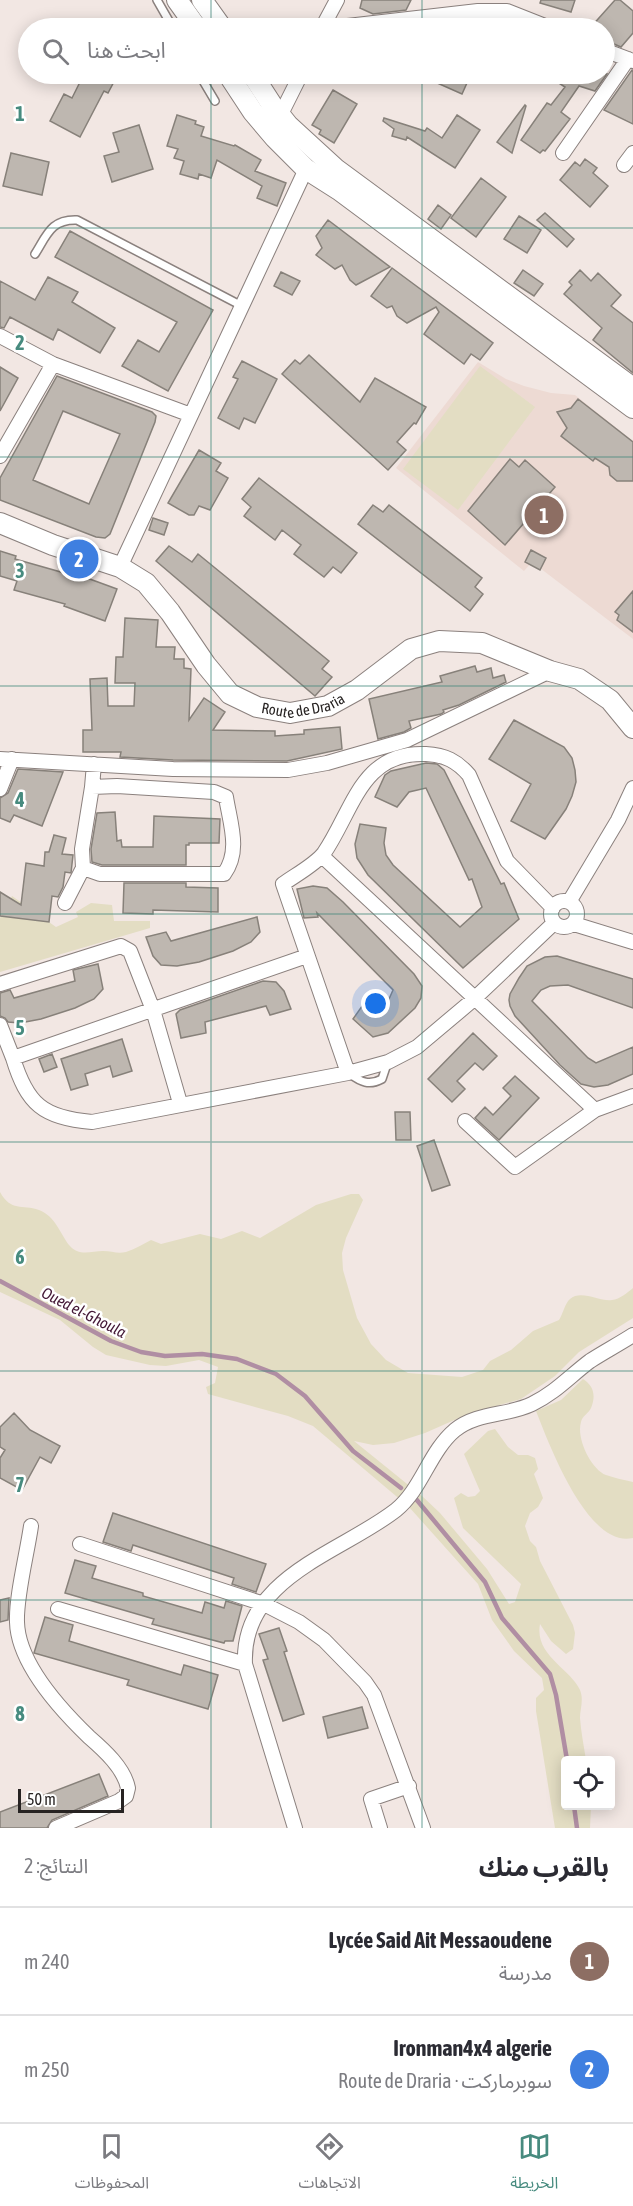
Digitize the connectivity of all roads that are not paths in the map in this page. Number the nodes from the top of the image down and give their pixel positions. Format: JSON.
{"nodes":[{"id":1,"x":157,"y":0,"type":"edge"},
{"id":2,"x":177,"y":0,"type":"edge"},
{"id":3,"x":202,"y":0,"type":"edge"},
{"id":4,"x":337,"y":0,"type":"edge"},
{"id":5,"x":167,"y":18,"type":"edge"},
{"id":6,"x":190,"y":18,"type":"edge"},
{"id":7,"x":215,"y":18,"type":"edge"},
{"id":8,"x":327,"y":18,"type":"edge"},
{"id":9,"x":417,"y":18,"type":"edge"},
{"id":10,"x":523,"y":18,"type":"edge"},
{"id":11,"x":615,"y":54,"type":"edge"},
{"id":12,"x":631,"y":60,"type":"edge"},
{"id":13,"x":615,"y":82,"type":"edge"},
{"id":14,"x":206,"y":84,"type":"edge"},
{"id":15,"x":235,"y":84,"type":"edge"},
{"id":16,"x":259,"y":84,"type":"edge"},
{"id":17,"x":296,"y":84,"type":"edge"},
{"id":18,"x":613,"y":84,"type":"edge"},
{"id":19,"x":215,"y":101,"type":"dead end"},
{"id":20,"x":280,"y":116,"type":"junction"},
{"id":21,"x":563,"y":153,"type":"dead end"},
{"id":22,"x":633,"y":153,"type":"edge"},
{"id":23,"x":624,"y":165,"type":"dead end"},
{"id":24,"x":306,"y":169,"type":"junction"},
{"id":25,"x":35,"y":254,"type":"dead end"},
{"id":26,"x":242,"y":306,"type":"junction"},
{"id":27,"x":0,"y":336,"type":"edge"},
{"id":28,"x":53,"y":364,"type":"junction"},
{"id":29,"x":633,"y":388,"type":"edge"},
{"id":30,"x":633,"y":408,"type":"edge"},
{"id":31,"x":191,"y":415,"type":"junction"},
{"id":32,"x":0,"y":456,"type":"edge"},
{"id":33,"x":0,"y":523,"type":"edge"},
{"id":34,"x":120,"y":567,"type":"junction"},
{"id":35,"x":550,"y":670,"type":"junction"},
{"id":36,"x":633,"y":728,"type":"edge"},
{"id":37,"x":6,"y":759,"type":"edge"},
{"id":38,"x":94,"y":764,"type":"junction"},
{"id":39,"x":92,"y":787,"type":"junction"},
{"id":40,"x":633,"y":788,"type":"edge"},
{"id":41,"x":0,"y":789,"type":"edge"},
{"id":42,"x":322,"y":856,"type":"junction"},
{"id":43,"x":83,"y":868,"type":"junction"},
{"id":44,"x":569,"y":902,"type":"junction"},
{"id":45,"x":65,"y":903,"type":"dead end"},
{"id":46,"x":553,"y":908,"type":"junction"},
{"id":47,"x":554,"y":923,"type":"junction"},
{"id":48,"x":574,"y":924,"type":"junction"},
{"id":49,"x":633,"y":942,"type":"edge"},
{"id":50,"x":307,"y":956,"type":"junction"},
{"id":51,"x":0,"y":984,"type":"edge"},
{"id":52,"x":474,"y":999,"type":"junction"},
{"id":53,"x":153,"y":1010,"type":"junction"},
{"id":54,"x":0,"y":1025,"type":"edge"},
{"id":55,"x":13,"y":1058,"type":"junction"},
{"id":56,"x":348,"y":1073,"type":"junction"},
{"id":57,"x":633,"y":1096,"type":"edge"},
{"id":58,"x":180,"y":1103,"type":"junction"},
{"id":59,"x":595,"y":1110,"type":"junction"},
{"id":60,"x":465,"y":1121,"type":"dead end"},
{"id":61,"x":633,"y":1335,"type":"edge"},
{"id":62,"x":31,"y":1526,"type":"dead end"},
{"id":63,"x":81,"y":1544,"type":"dead end"},
{"id":64,"x":264,"y":1604,"type":"junction"},
{"id":65,"x":58,"y":1609,"type":"dead end"},
{"id":66,"x":245,"y":1664,"type":"junction"},
{"id":67,"x":409,"y":1786,"type":"junction"},
{"id":68,"x":56,"y":1828,"type":"edge"},
{"id":69,"x":295,"y":1828,"type":"edge"},
{"id":70,"x":380,"y":1828,"type":"edge"},
{"id":71,"x":423,"y":1828,"type":"edge"}],
"edges":[{"from":1,"to":5,"type":"lane"},
{"from":2,"to":6,"type":"main road"},
{"from":3,"to":7,"type":"main road"},
{"from":4,"to":8,"type":"street"},
{"from":9,"to":10,"type":"street"},
{"from":11,"to":12,"type":"street"},
{"from":12,"to":13,"type":"street"},
{"from":14,"to":19,"type":"lane"},
{"from":15,"to":24,"type":"main road"},
{"from":16,"to":20,"type":"main road"},
{"from":17,"to":20,"type":"street"},
{"from":18,"to":21,"type":"street"},
{"from":20,"to":29,"type":"main road"},
{"from":22,"to":23,"type":"street"},
{"from":24,"to":26,"type":"street"},
{"from":24,"to":30,"type":"main road"},
{"from":25,"to":26,"type":"lane"},
{"from":26,"to":31,"type":"street"},
{"from":27,"to":28,"type":"street"},
{"from":28,"to":31,"type":"street"},
{"from":28,"to":32,"type":"street"},
{"from":31,"to":34,"type":"street"},
{"from":33,"to":34,"type":"main road","name":"Route de Draria"},
{"from":34,"to":35,"type":"main road","name":"Route de Draria"},
{"from":35,"to":36,"type":"main road","name":"Route de Draria"},
{"from":35,"to":38,"type":"street"},
{"from":37,"to":38,"type":"street"},
{"from":37,"to":41,"type":"street"},
{"from":38,"to":39,"type":"street"},
{"from":39,"to":43,"type":"street"},
{"from":39,"to":43,"type":"street"},
{"from":40,"to":44,"type":"street"},
{"from":42,"to":46,"type":"street"},
{"from":42,"to":50,"type":"street"},
{"from":42,"to":52,"type":"street"},
{"from":43,"to":45,"type":"street"},
{"from":44,"to":46,"type":"street"},
{"from":44,"to":48,"type":"street"},
{"from":46,"to":47,"type":"street"},
{"from":47,"to":48,"type":"street"},
{"from":47,"to":52,"type":"street"},
{"from":48,"to":49,"type":"street"},
{"from":50,"to":53,"type":"street"},
{"from":50,"to":56,"type":"street"},
{"from":51,"to":53,"type":"street"},
{"from":52,"to":56,"type":"street"},
{"from":52,"to":59,"type":"street"},
{"from":53,"to":55,"type":"street"},
{"from":53,"to":58,"type":"street"},
{"from":54,"to":55,"type":"street"},
{"from":55,"to":58,"type":"street"},
{"from":56,"to":58,"type":"street"},
{"from":57,"to":59,"type":"street"},
{"from":59,"to":60,"type":"street"},
{"from":61,"to":64,"type":"street"},
{"from":62,"to":68,"type":"street"},
{"from":63,"to":64,"type":"street"},
{"from":64,"to":66,"type":"street"},
{"from":64,"to":67,"type":"street"},
{"from":65,"to":66,"type":"street"},
{"from":66,"to":69,"type":"street"},
{"from":67,"to":70,"type":"street"},
{"from":67,"to":71,"type":"street"}]}
